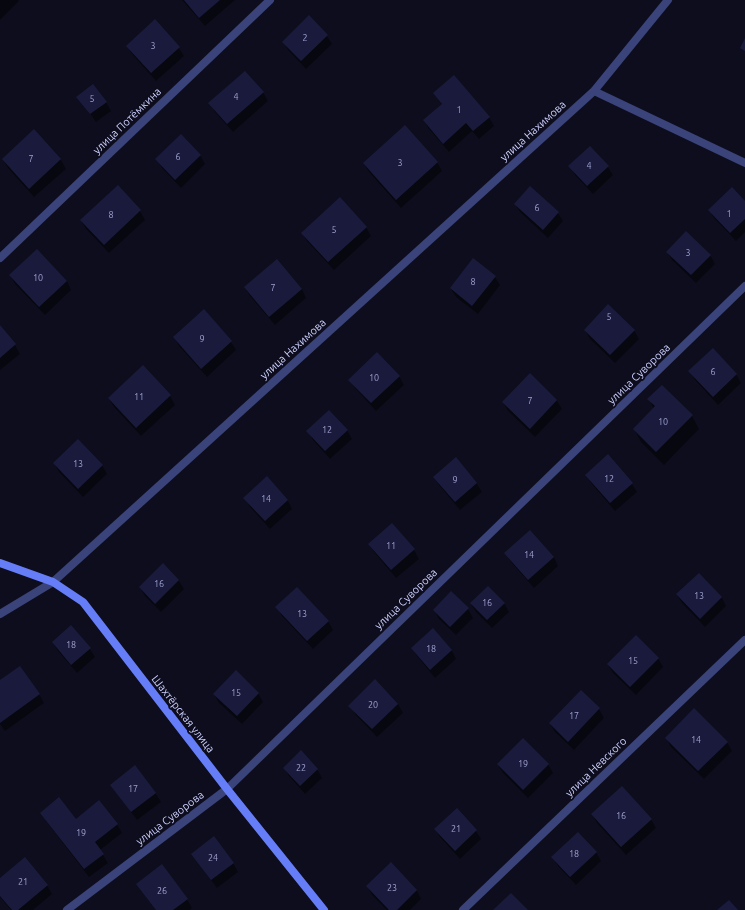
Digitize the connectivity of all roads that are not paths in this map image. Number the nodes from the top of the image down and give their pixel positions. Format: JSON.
{"nodes":[{"id":1,"x":270,"y":0,"type":"edge"},
{"id":2,"x":668,"y":0,"type":"edge"},
{"id":3,"x":594,"y":91,"type":"junction"},
{"id":4,"x":745,"y":163,"type":"edge"},
{"id":5,"x":0,"y":258,"type":"edge"},
{"id":6,"x":745,"y":286,"type":"edge"},
{"id":7,"x":0,"y":564,"type":"edge"},
{"id":8,"x":53,"y":582,"type":"junction"},
{"id":9,"x":0,"y":614,"type":"edge"},
{"id":10,"x":745,"y":640,"type":"edge"},
{"id":11,"x":227,"y":789,"type":"junction"},
{"id":12,"x":67,"y":910,"type":"edge"},
{"id":13,"x":324,"y":910,"type":"edge"},
{"id":14,"x":463,"y":910,"type":"edge"}],
"edges":[{"from":1,"to":5,"type":"street","name":"улица Потёмкина"},
{"from":2,"to":3,"type":"street","name":"улица Нахимова"},
{"from":3,"to":4,"type":"street"},
{"from":3,"to":8,"type":"street","name":"улица Нахимова"},
{"from":6,"to":11,"type":"street","name":"улица Суворова"},
{"from":7,"to":8,"type":"street","name":"Шахтёрская улица"},
{"from":8,"to":9,"type":"street","name":"улица Нахимова"},
{"from":8,"to":11,"type":"street","name":"Шахтёрская улица"},
{"from":10,"to":14,"type":"street","name":"улица Невского"},
{"from":11,"to":12,"type":"street","name":"улица Суворова"},
{"from":11,"to":13,"type":"street","name":"Шахтёрская улица"}]}
